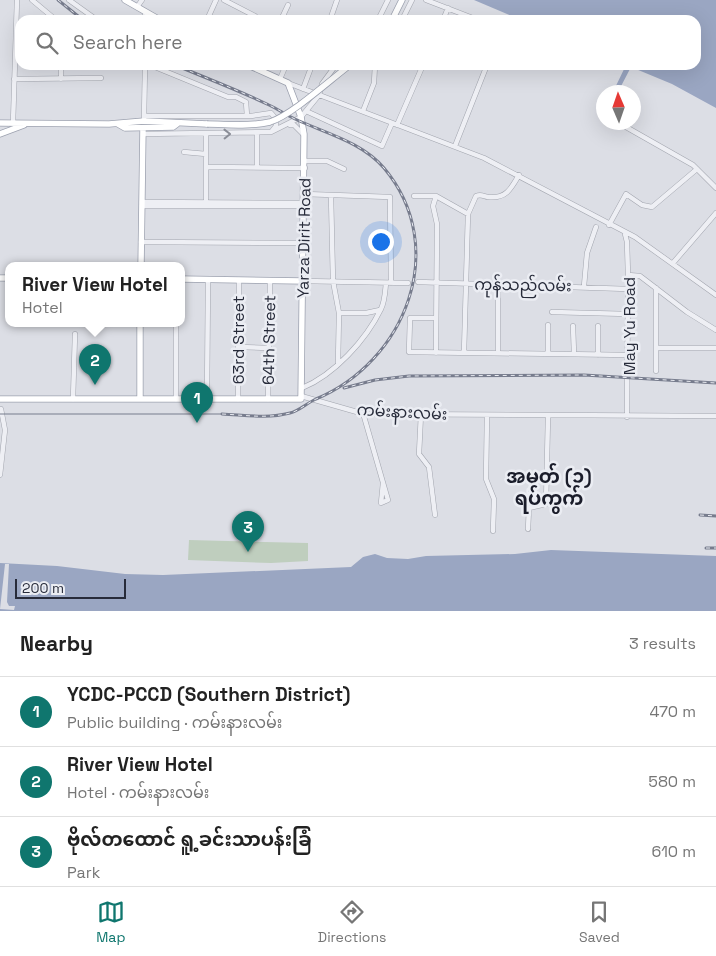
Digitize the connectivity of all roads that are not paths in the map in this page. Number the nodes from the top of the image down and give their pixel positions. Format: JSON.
{"nodes":[{"id":1,"x":16,"y":0,"type":"edge"},
{"id":2,"x":32,"y":0,"type":"edge"},
{"id":3,"x":69,"y":0,"type":"edge"},
{"id":4,"x":125,"y":0,"type":"edge"},
{"id":5,"x":142,"y":0,"type":"edge"},
{"id":6,"x":216,"y":0,"type":"edge"},
{"id":7,"x":224,"y":0,"type":"edge"},
{"id":8,"x":338,"y":0,"type":"edge"},
{"id":9,"x":388,"y":0,"type":"edge"},
{"id":10,"x":402,"y":0,"type":"edge"},
{"id":11,"x":412,"y":0,"type":"edge"},
{"id":12,"x":426,"y":0,"type":"edge"},
{"id":13,"x":288,"y":5,"type":"dead end"},
{"id":14,"x":137,"y":7,"type":"junction"},
{"id":15,"x":448,"y":8,"type":"junction"},
{"id":16,"x":146,"y":13,"type":"joint"},
{"id":17,"x":16,"y":15,"type":"edge"},
{"id":18,"x":50,"y":15,"type":"edge"},
{"id":19,"x":90,"y":15,"type":"edge"},
{"id":20,"x":150,"y":15,"type":"edge"},
{"id":21,"x":209,"y":15,"type":"edge"},
{"id":22,"x":253,"y":15,"type":"edge"},
{"id":23,"x":283,"y":15,"type":"edge"},
{"id":24,"x":332,"y":15,"type":"edge"},
{"id":25,"x":380,"y":15,"type":"edge"},
{"id":26,"x":394,"y":15,"type":"edge"},
{"id":27,"x":404,"y":15,"type":"edge"},
{"id":28,"x":444,"y":15,"type":"edge"},
{"id":29,"x":466,"y":15,"type":"edge"},
{"id":30,"x":15,"y":40,"type":"edge"},
{"id":31,"x":61,"y":70,"type":"edge"},
{"id":32,"x":145,"y":70,"type":"edge"},
{"id":33,"x":162,"y":70,"type":"edge"},
{"id":34,"x":264,"y":70,"type":"edge"},
{"id":35,"x":284,"y":70,"type":"edge"},
{"id":36,"x":310,"y":70,"type":"edge"},
{"id":37,"x":332,"y":70,"type":"edge"},
{"id":38,"x":343,"y":70,"type":"edge"},
{"id":39,"x":375,"y":70,"type":"edge"},
{"id":40,"x":421,"y":70,"type":"edge"},
{"id":41,"x":486,"y":70,"type":"edge"},
{"id":42,"x":101,"y":78,"type":"dead end"},
{"id":43,"x":14,"y":79,"type":"junction"},
{"id":44,"x":61,"y":79,"type":"junction"},
{"id":45,"x":280,"y":79,"type":"junction"},
{"id":46,"x":288,"y":83,"type":"junction"},
{"id":47,"x":303,"y":89,"type":"junction"},
{"id":48,"x":318,"y":95,"type":"junction"},
{"id":49,"x":306,"y":112,"type":"junction"},
{"id":50,"x":362,"y":112,"type":"junction"},
{"id":51,"x":248,"y":116,"type":"junction"},
{"id":52,"x":301,"y":117,"type":"junction"},
{"id":53,"x":0,"y":123,"type":"edge"},
{"id":54,"x":13,"y":123,"type":"junction"},
{"id":55,"x":27,"y":124,"type":"junction"},
{"id":56,"x":395,"y":124,"type":"junction"},
{"id":57,"x":144,"y":125,"type":"junction"},
{"id":58,"x":288,"y":125,"type":"junction"},
{"id":59,"x":633,"y":130,"type":"edge"},
{"id":60,"x":271,"y":132,"type":"junction"},
{"id":61,"x":257,"y":133,"type":"junction"},
{"id":62,"x":0,"y":134,"type":"edge"},
{"id":63,"x":206,"y":134,"type":"junction"},
{"id":64,"x":304,"y":134,"type":"junction"},
{"id":65,"x":455,"y":146,"type":"junction"},
{"id":66,"x":184,"y":152,"type":"dead end"},
{"id":67,"x":206,"y":154,"type":"junction"},
{"id":68,"x":304,"y":161,"type":"junction"},
{"id":69,"x":206,"y":167,"type":"junction"},
{"id":70,"x":257,"y":167,"type":"junction"},
{"id":71,"x":305,"y":168,"type":"junction"},
{"id":72,"x":344,"y":169,"type":"dead end"},
{"id":73,"x":698,"y":169,"type":"junction"},
{"id":74,"x":519,"y":175,"type":"junction"},
{"id":75,"x":716,"y":188,"type":"edge"},
{"id":76,"x":304,"y":194,"type":"junction"},
{"id":77,"x":331,"y":196,"type":"junction"},
{"id":78,"x":414,"y":196,"type":"dead end"},
{"id":79,"x":436,"y":196,"type":"junction"},
{"id":80,"x":142,"y":204,"type":"junction"},
{"id":81,"x":206,"y":204,"type":"junction"},
{"id":82,"x":304,"y":204,"type":"junction"},
{"id":83,"x":716,"y":213,"type":"edge"},
{"id":84,"x":468,"y":214,"type":"junction"},
{"id":85,"x":609,"y":224,"type":"junction"},
{"id":86,"x":596,"y":227,"type":"dead end"},
{"id":87,"x":625,"y":234,"type":"junction"},
{"id":88,"x":141,"y":242,"type":"junction"},
{"id":89,"x":303,"y":243,"type":"junction"},
{"id":90,"x":141,"y":262,"type":"edge"},
{"id":91,"x":673,"y":263,"type":"junction"},
{"id":92,"x":628,"y":276,"type":"junction"},
{"id":93,"x":185,"y":279,"type":"edge"},
{"id":94,"x":208,"y":280,"type":"junction"},
{"id":95,"x":238,"y":280,"type":"junction"},
{"id":96,"x":270,"y":281,"type":"junction"},
{"id":97,"x":303,"y":281,"type":"junction"},
{"id":98,"x":333,"y":282,"type":"junction"},
{"id":99,"x":418,"y":282,"type":"dead end"},
{"id":100,"x":436,"y":282,"type":"junction"},
{"id":101,"x":388,"y":283,"type":"junction"},
{"id":102,"x":408,"y":283,"type":"dead end"},
{"id":103,"x":465,"y":283,"type":"junction"},
{"id":104,"x":498,"y":284,"type":"junction"},
{"id":105,"x":584,"y":286,"type":"junction"},
{"id":106,"x":656,"y":288,"type":"junction"},
{"id":107,"x":628,"y":289,"type":"junction"},
{"id":108,"x":716,"y":295,"type":"edge"},
{"id":109,"x":381,"y":309,"type":"junction"},
{"id":110,"x":552,"y":312,"type":"dead end"},
{"id":111,"x":339,"y":313,"type":"junction"},
{"id":112,"x":628,"y":314,"type":"junction"},
{"id":113,"x":436,"y":318,"type":"junction"},
{"id":114,"x":548,"y":326,"type":"dead end"},
{"id":115,"x":573,"y":326,"type":"dead end"},
{"id":116,"x":598,"y":326,"type":"dead end"},
{"id":117,"x":140,"y":327,"type":"edge"},
{"id":118,"x":176,"y":327,"type":"edge"},
{"id":119,"x":716,"y":330,"type":"edge"},
{"id":120,"x":76,"y":334,"type":"dead end"},
{"id":121,"x":238,"y":347,"type":"junction"},
{"id":122,"x":269,"y":348,"type":"junction"},
{"id":123,"x":656,"y":348,"type":"junction"},
{"id":124,"x":716,"y":348,"type":"edge"},
{"id":125,"x":436,"y":352,"type":"junction"},
{"id":126,"x":464,"y":353,"type":"junction"},
{"id":127,"x":498,"y":354,"type":"junction"},
{"id":128,"x":548,"y":354,"type":"junction"},
{"id":129,"x":574,"y":354,"type":"junction"},
{"id":130,"x":598,"y":355,"type":"junction"},
{"id":131,"x":629,"y":355,"type":"junction"},
{"id":132,"x":338,"y":363,"type":"junction"},
{"id":133,"x":656,"y":371,"type":"dead end"},
{"id":134,"x":302,"y":388,"type":"junction"},
{"id":135,"x":0,"y":397,"type":"edge"},
{"id":136,"x":73,"y":397,"type":"junction"},
{"id":137,"x":140,"y":397,"type":"junction"},
{"id":138,"x":176,"y":397,"type":"junction"},
{"id":139,"x":207,"y":397,"type":"junction"},
{"id":140,"x":238,"y":397,"type":"junction"},
{"id":141,"x":268,"y":398,"type":"junction"},
{"id":142,"x":301,"y":398,"type":"junction"},
{"id":143,"x":0,"y":409,"type":"edge"},
{"id":144,"x":363,"y":414,"type":"junction"},
{"id":145,"x":421,"y":415,"type":"junction"},
{"id":146,"x":487,"y":416,"type":"junction"},
{"id":147,"x":548,"y":417,"type":"junction"},
{"id":148,"x":627,"y":417,"type":"junction"},
{"id":149,"x":716,"y":417,"type":"edge"},
{"id":150,"x":0,"y":475,"type":"edge"},
{"id":151,"x":383,"y":483,"type":"dead end"},
{"id":152,"x":435,"y":515,"type":"dead end"},
{"id":153,"x":528,"y":529,"type":"dead end"},
{"id":154,"x":493,"y":531,"type":"dead end"}],
"edges":[{"from":1,"to":17,"type":"street"},
{"from":2,"to":18,"type":"street"},
{"from":3,"to":19,"type":"street"},
{"from":4,"to":14,"type":"main road"},
{"from":5,"to":14,"type":"street"},
{"from":6,"to":21,"type":"street"},
{"from":7,"to":22,"type":"street"},
{"from":8,"to":24,"type":"street"},
{"from":9,"to":25,"type":"street"},
{"from":10,"to":26,"type":"main road"},
{"from":11,"to":27,"type":"street"},
{"from":12,"to":15,"type":"street"},
{"from":13,"to":23,"type":"street"},
{"from":14,"to":16,"type":"main road"},
{"from":15,"to":28,"type":"street"},
{"from":15,"to":29,"type":"street"},
{"from":16,"to":20,"type":"main road"},
{"from":30,"to":43,"type":"street"},
{"from":31,"to":44,"type":"street"},
{"from":32,"to":57,"type":"street"},
{"from":33,"to":51,"type":"street"},
{"from":34,"to":45,"type":"main road"},
{"from":35,"to":45,"type":"street"},
{"from":36,"to":47,"type":"street"},
{"from":37,"to":48,"type":"street"},
{"from":38,"to":57,"type":"main road","bridge":true},
{"from":39,"to":50,"type":"street"},
{"from":40,"to":56,"type":"street"},
{"from":41,"to":65,"type":"street"},
{"from":42,"to":44,"type":"street"},
{"from":43,"to":44,"type":"street"},
{"from":43,"to":54,"type":"street"},
{"from":45,"to":46,"type":"main road"},
{"from":46,"to":47,"type":"street"},
{"from":46,"to":52,"type":"main road","name":"Yarza Dirit Road"},
{"from":47,"to":48,"type":"street"},
{"from":48,"to":49,"type":"street"},
{"from":48,"to":50,"type":"street"},
{"from":49,"to":52,"type":"street"},
{"from":49,"to":56,"type":"street"},
{"from":50,"to":56,"type":"street"},
{"from":51,"to":57,"type":"street"},
{"from":51,"to":60,"type":"street"},
{"from":52,"to":58,"type":"street"},
{"from":52,"to":64,"type":"main road","name":"Yarza Dirit Road"},
{"from":53,"to":54,"type":"main road"},
{"from":54,"to":55,"type":"main road"},
{"from":55,"to":57,"type":"main road"},
{"from":55,"to":62,"type":"main road"},
{"from":56,"to":65,"type":"street"},
{"from":57,"to":63,"type":"street"},
{"from":57,"to":80,"type":"main road"},
{"from":58,"to":60,"type":"street"},
{"from":58,"to":64,"type":"street"},
{"from":59,"to":73,"type":"street"},
{"from":60,"to":61,"type":"street"},
{"from":63,"to":61,"type":"street","one_way":true},
{"from":61,"to":70,"type":"street"},
{"from":63,"to":67,"type":"street"},
{"from":64,"to":68,"type":"main road","name":"Yarza Dirit Road"},
{"from":65,"to":74,"type":"street"},
{"from":66,"to":67,"type":"street"},
{"from":67,"to":69,"type":"street"},
{"from":68,"to":71,"type":"main road","name":"Yarza Dirit Road"},
{"from":68,"to":72,"type":"street"},
{"from":69,"to":70,"type":"street"},
{"from":69,"to":81,"type":"street"},
{"from":70,"to":71,"type":"street"},
{"from":71,"to":76,"type":"main road","name":"Yarza Dirit Road"},
{"from":73,"to":75,"type":"street"},
{"from":73,"to":85,"type":"street"},
{"from":74,"to":84,"type":"street"},
{"from":74,"to":85,"type":"street"},
{"from":76,"to":77,"type":"street"},
{"from":76,"to":82,"type":"main road","name":"Yarza Dirit Road"},
{"from":77,"to":98,"type":"street"},
{"from":77,"to":101,"type":"street"},
{"from":78,"to":79,"type":"street"},
{"from":79,"to":84,"type":"street"},
{"from":79,"to":100,"type":"street"},
{"from":80,"to":81,"type":"street"},
{"from":80,"to":88,"type":"main road"},
{"from":81,"to":82,"type":"street"},
{"from":82,"to":89,"type":"main road","name":"Yarza Dirit Road"},
{"from":83,"to":91,"type":"street"},
{"from":84,"to":103,"type":"street"},
{"from":85,"to":87,"type":"street"},
{"from":86,"to":105,"type":"street"},
{"from":87,"to":91,"type":"street"},
{"from":87,"to":92,"type":"street","name":"May Yu Road"},
{"from":88,"to":89,"type":"street"},
{"from":88,"to":90,"type":"main road"},
{"from":89,"to":97,"type":"main road","name":"Yarza Dirit Road"},
{"from":91,"to":108,"type":"street"},
{"from":92,"to":106,"type":"street"},
{"from":92,"to":107,"type":"street","name":"May Yu Road"},
{"from":93,"to":94,"type":"main road"},
{"from":94,"to":95,"type":"main road"},
{"from":94,"to":139,"type":"street"},
{"from":95,"to":96,"type":"main road"},
{"from":95,"to":121,"type":"street","name":"63rd Street"},
{"from":96,"to":97,"type":"main road"},
{"from":96,"to":122,"type":"street","name":"64th Street"},
{"from":97,"to":98,"type":"street"},
{"from":97,"to":134,"type":"main road","name":"Yarza Dirit Road"},
{"from":98,"to":101,"type":"street"},
{"from":98,"to":111,"type":"street"},
{"from":99,"to":100,"type":"street","name":"ကုန်သည်လမ်း"},
{"from":100,"to":103,"type":"street","name":"ကုန်သည်လမ်း"},
{"from":100,"to":113,"type":"street"},
{"from":101,"to":102,"type":"street"},
{"from":101,"to":109,"type":"street"},
{"from":103,"to":104,"type":"street","name":"ကုန်သည်လမ်း"},
{"from":103,"to":126,"type":"street"},
{"from":104,"to":105,"type":"street","name":"ကုန်သည်လမ်း"},
{"from":104,"to":127,"type":"street"},
{"from":105,"to":107,"type":"street","name":"ကုန်သည်လမ်း"},
{"from":106,"to":119,"type":"street"},
{"from":106,"to":123,"type":"street"},
{"from":107,"to":112,"type":"street","name":"May Yu Road"},
{"from":109,"to":111,"type":"street"},
{"from":109,"to":132,"type":"street"},
{"from":110,"to":112,"type":"street"},
{"from":111,"to":132,"type":"street"},
{"from":112,"to":131,"type":"street","name":"May Yu Road"},
{"from":113,"to":125,"type":"street"},
{"from":113,"to":125,"type":"street"},
{"from":114,"to":128,"type":"street"},
{"from":115,"to":129,"type":"street"},
{"from":116,"to":130,"type":"street"},
{"from":117,"to":137,"type":"main road"},
{"from":118,"to":138,"type":"street"},
{"from":120,"to":136,"type":"street"},
{"from":121,"to":122,"type":"street"},
{"from":121,"to":140,"type":"street","name":"63rd Street"},
{"from":122,"to":141,"type":"street","name":"64th Street"},
{"from":123,"to":124,"type":"street"},
{"from":123,"to":133,"type":"street"},
{"from":125,"to":126,"type":"street"},
{"from":126,"to":127,"type":"street"},
{"from":127,"to":128,"type":"street"},
{"from":128,"to":129,"type":"street"},
{"from":129,"to":130,"type":"street"},
{"from":130,"to":131,"type":"street"},
{"from":131,"to":148,"type":"street","name":"May Yu Road"},
{"from":132,"to":134,"type":"street"},
{"from":134,"to":142,"type":"main road","name":"Yarza Dirit Road"},
{"from":135,"to":136,"type":"main road","name":"ကမ်းနားလမ်း"},
{"from":136,"to":137,"type":"main road","name":"ကမ်းနားလမ်း"},
{"from":137,"to":138,"type":"main road","name":"ကမ်းနားလမ်း"},
{"from":138,"to":139,"type":"main road","name":"ကမ်းနားလမ်း"},
{"from":139,"to":140,"type":"main road","name":"ကမ်းနားလမ်း"},
{"from":140,"to":141,"type":"main road","name":"ကမ်းနားလမ်း"},
{"from":141,"to":142,"type":"main road","name":"ကမ်းနားလမ်း"},
{"from":142,"to":144,"type":"street","name":"ကမ်းနားလမ်း"},
{"from":143,"to":150,"type":"street"},
{"from":144,"to":145,"type":"street","name":"ကမ်းနားလမ်း"},
{"from":144,"to":151,"type":"street"},
{"from":145,"to":146,"type":"street","name":"ကမ်းနားလမ်း"},
{"from":145,"to":152,"type":"street"},
{"from":146,"to":147,"type":"street","name":"ကမ်းနားလမ်း"},
{"from":146,"to":148,"type":"street","name":"ကမ်းနားလမ်း"},
{"from":146,"to":154,"type":"street"},
{"from":147,"to":148,"type":"street","name":"ကမ်းနားလမ်း"},
{"from":147,"to":153,"type":"street"},
{"from":148,"to":149,"type":"street","name":"ကမ်းနားလမ်း"}]}
